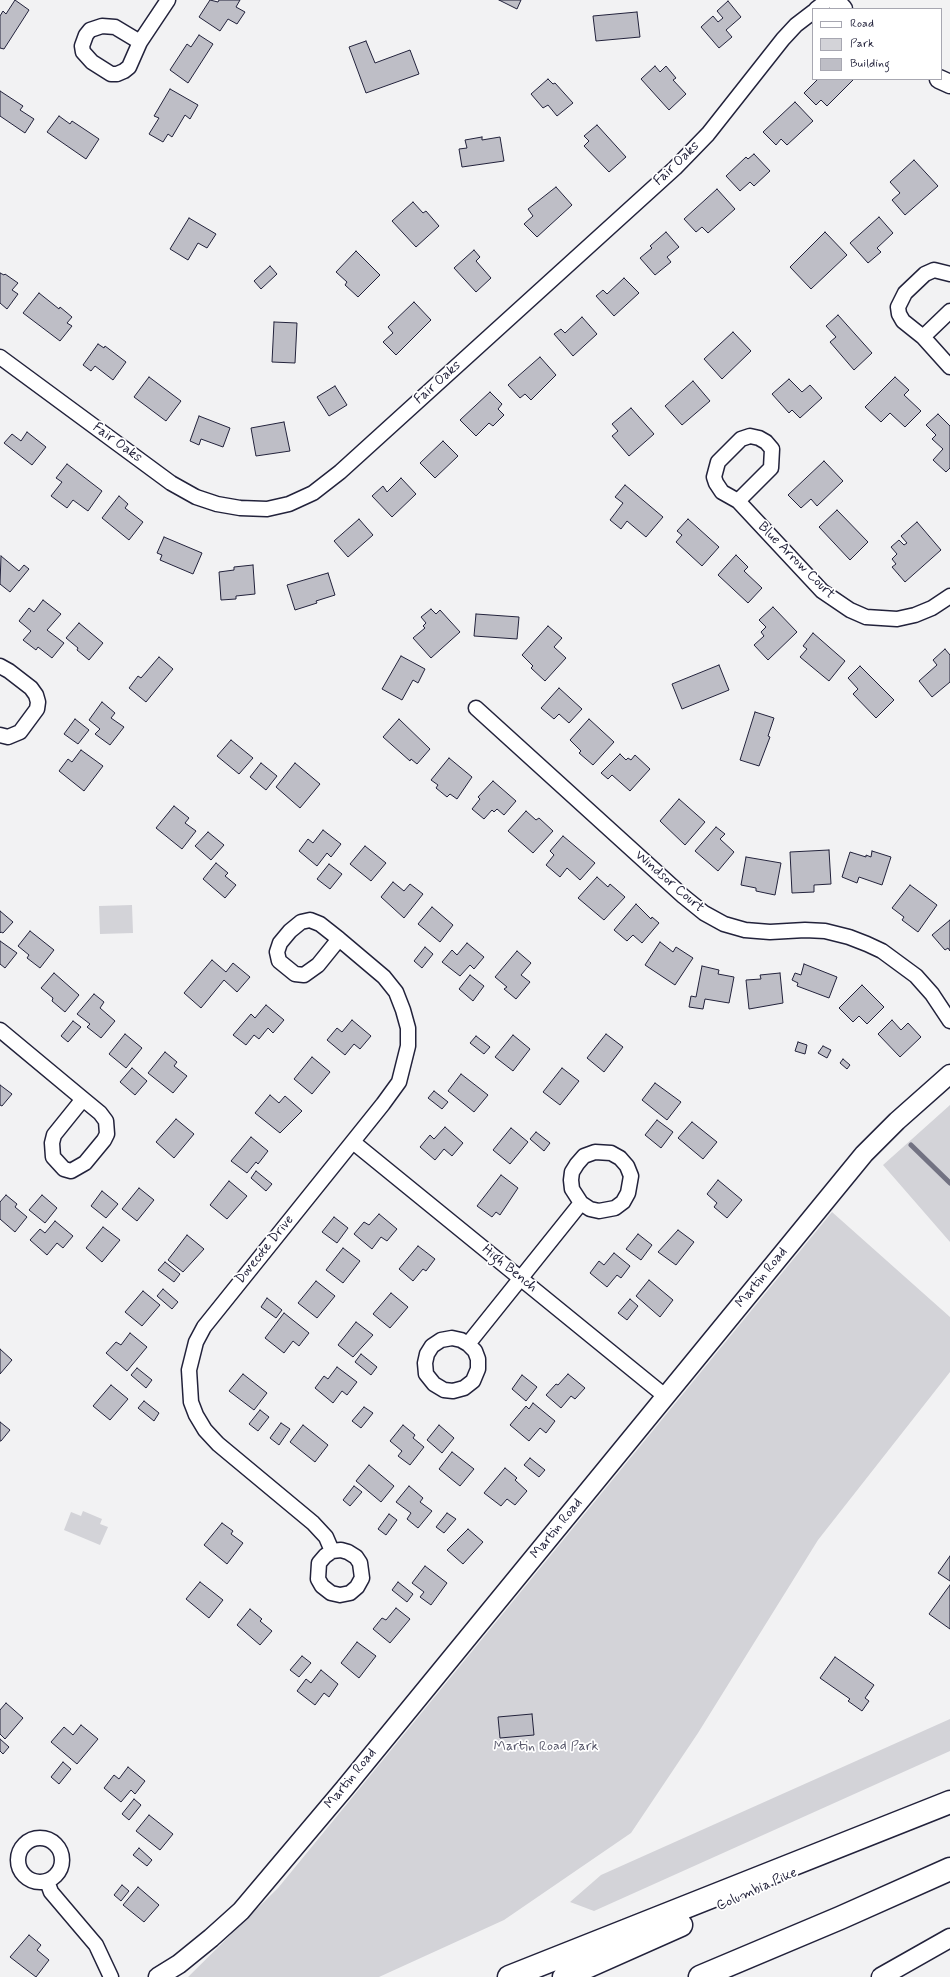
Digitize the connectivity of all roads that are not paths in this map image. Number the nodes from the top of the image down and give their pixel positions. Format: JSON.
{"nodes":[{"id":1,"x":168,"y":0,"type":"edge"},
{"id":2,"x":828,"y":0,"type":"edge"},
{"id":3,"x":835,"y":0,"type":"edge"},
{"id":4,"x":817,"y":8,"type":"edge"},
{"id":5,"x":842,"y":8,"type":"edge"},
{"id":6,"x":812,"y":13,"type":"edge"},
{"id":7,"x":140,"y":42,"type":"dead end"},
{"id":8,"x":950,"y":274,"type":"edge"},
{"id":9,"x":950,"y":311,"type":"edge"},
{"id":10,"x":923,"y":337,"type":"junction"},
{"id":11,"x":0,"y":357,"type":"edge"},
{"id":12,"x":950,"y":367,"type":"edge"},
{"id":13,"x":738,"y":501,"type":"junction"},
{"id":14,"x":950,"y":596,"type":"edge"},
{"id":15,"x":0,"y":666,"type":"edge"},
{"id":16,"x":476,"y":708,"type":"dead end"},
{"id":17,"x":0,"y":735,"type":"edge"},
{"id":18,"x":339,"y":939,"type":"dead end"},
{"id":19,"x":950,"y":1021,"type":"edge"},
{"id":20,"x":0,"y":1030,"type":"edge"},
{"id":21,"x":950,"y":1074,"type":"edge"},
{"id":22,"x":83,"y":1099,"type":"junction"},
{"id":23,"x":353,"y":1142,"type":"junction"},
{"id":24,"x":581,"y":1203,"type":"junction"},
{"id":25,"x":521,"y":1278,"type":"junction"},
{"id":26,"x":468,"y":1344,"type":"dead end"},
{"id":27,"x":665,"y":1396,"type":"junction"},
{"id":28,"x":332,"y":1551,"type":"dead end"},
{"id":29,"x":950,"y":1803,"type":"edge"},
{"id":30,"x":950,"y":1868,"type":"edge"},
{"id":31,"x":47,"y":1881,"type":"dead end"},
{"id":32,"x":840,"y":1918,"type":"junction"},
{"id":33,"x":950,"y":1938,"type":"edge"},
{"id":34,"x":111,"y":1977,"type":"edge"},
{"id":35,"x":158,"y":1977,"type":"edge"},
{"id":36,"x":509,"y":1977,"type":"edge"},
{"id":37,"x":564,"y":1977,"type":"edge"},
{"id":38,"x":700,"y":1977,"type":"edge"},
{"id":39,"x":722,"y":1977,"type":"edge"},
{"id":40,"x":881,"y":1977,"type":"edge"}],
"edges":[{"from":1,"to":7,"type":"street"},
{"from":2,"to":4,"type":"street"},
{"from":3,"to":5,"type":"street"},
{"from":6,"to":11,"type":"street","name":"Fair Oaks"},
{"from":8,"to":10,"type":"street"},
{"from":9,"to":10,"type":"street"},
{"from":10,"to":12,"type":"street"},
{"from":13,"to":13,"type":"street","name":"Blue Arrow Court"},
{"from":13,"to":14,"type":"street","name":"Blue Arrow Court"},
{"from":15,"to":17,"type":"street"},
{"from":16,"to":19,"type":"street","name":"Windsor Court"},
{"from":18,"to":23,"type":"street","name":"Dovecote Drive"},
{"from":20,"to":22,"type":"street"},
{"from":21,"to":27,"type":"street","name":"Martin Road"},
{"from":22,"to":22,"type":"street"},
{"from":23,"to":25,"type":"street","name":"High Bench"},
{"from":23,"to":28,"type":"street","name":"Dovecote Drive"},
{"from":24,"to":24,"type":"street"},
{"from":24,"to":25,"type":"street"},
{"from":25,"to":26,"type":"street"},
{"from":25,"to":27,"type":"street","name":"High Bench"},
{"from":27,"to":35,"type":"street","name":"Martin Road"},
{"from":29,"to":36,"type":"highway"},
{"from":29,"to":37,"type":"highway","name":"Columbia Pike"},
{"from":30,"to":32,"type":"highway"},
{"from":31,"to":34,"type":"street"},
{"from":32,"to":38,"type":"highway"},
{"from":32,"to":39,"type":"highway"},
{"from":33,"to":40,"type":"street"}]}
